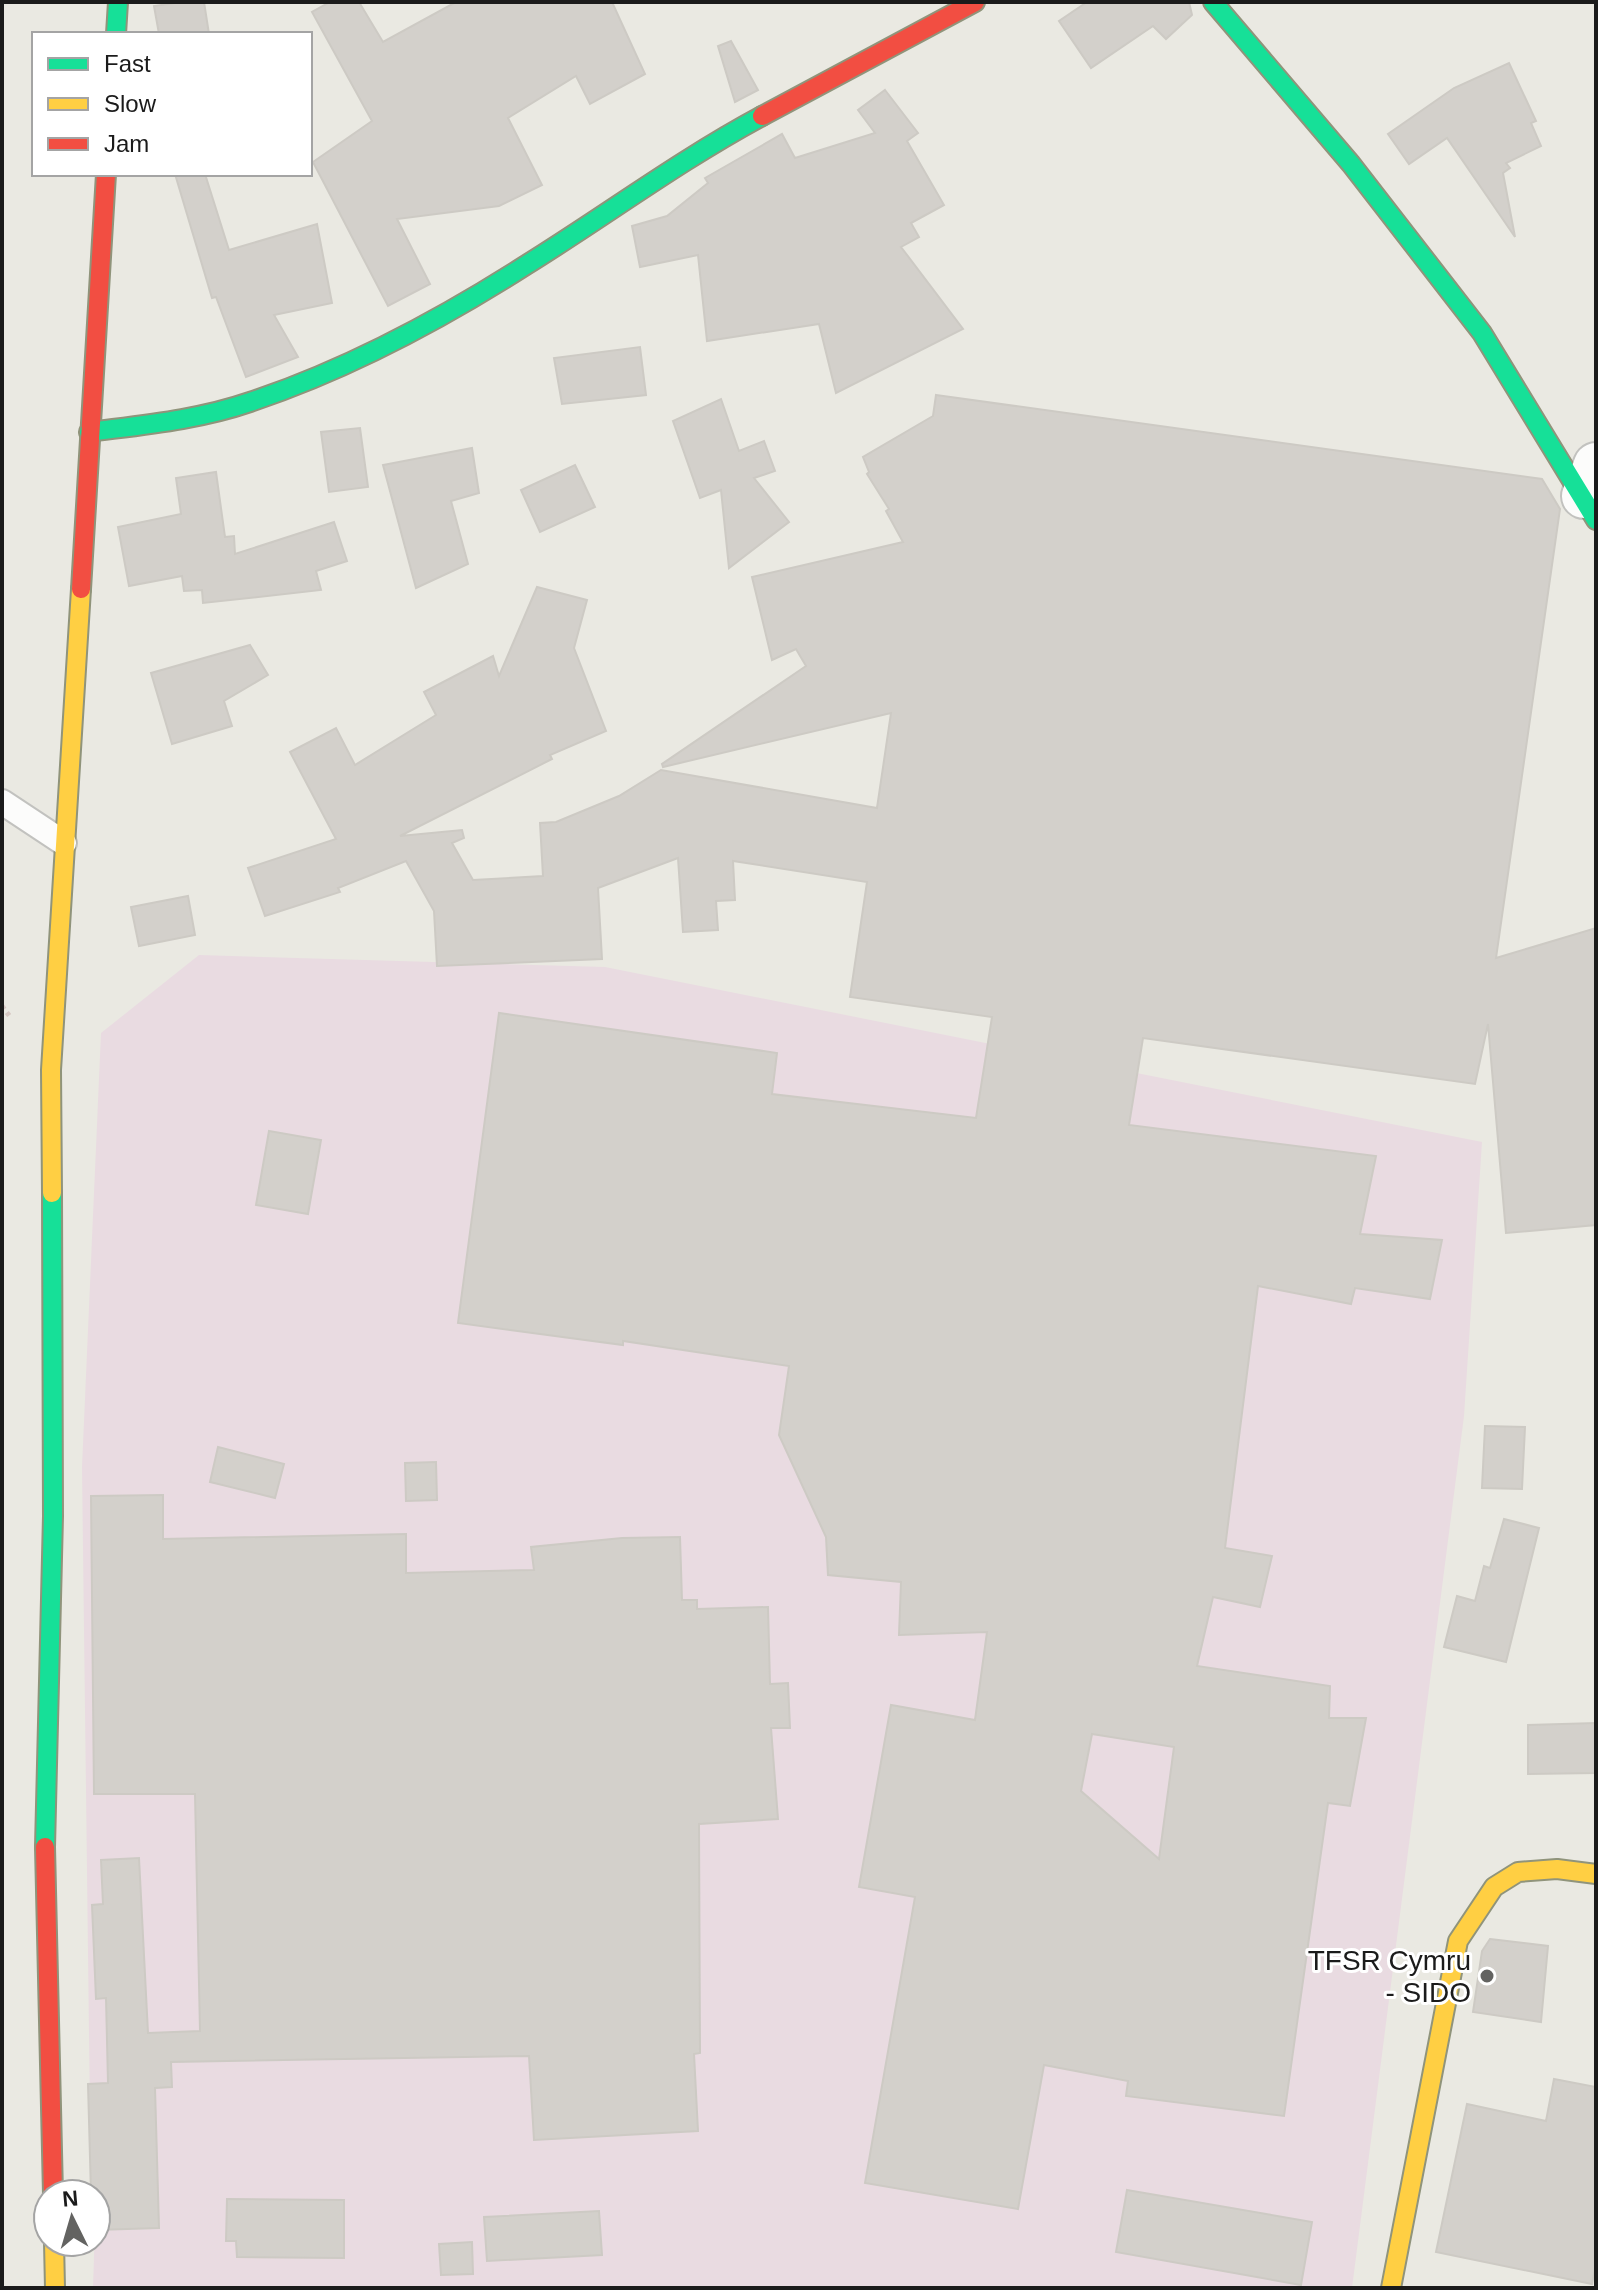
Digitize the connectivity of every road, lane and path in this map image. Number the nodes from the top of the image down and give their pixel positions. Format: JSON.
{"nodes":[{"id":1,"x":118,"y":2,"type":"edge"},
{"id":2,"x":975,"y":2,"type":"edge"},
{"id":3,"x":1213,"y":2,"type":"edge"},
{"id":4,"x":116,"y":32,"type":"edge"},
{"id":5,"x":106,"y":176,"type":"edge"},
{"id":6,"x":89,"y":432,"type":"junction"},
{"id":7,"x":1592,"y":494,"type":"edge"},
{"id":8,"x":2,"y":802,"type":"edge"},
{"id":9,"x":64,"y":843,"type":"junction"},
{"id":10,"x":1596,"y":1874,"type":"edge"},
{"id":11,"x":53,"y":2178,"type":"edge"},
{"id":12,"x":54,"y":2258,"type":"edge"},
{"id":13,"x":55,"y":2288,"type":"edge"},
{"id":14,"x":1391,"y":2288,"type":"edge"}],
"edges":[{"from":1,"to":4,"type":"street"},
{"from":2,"to":6,"type":"street"},
{"from":3,"to":7,"type":"street"},
{"from":5,"to":6,"type":"street"},
{"from":6,"to":9,"type":"street"},
{"from":8,"to":9,"type":"lane"},
{"from":9,"to":11,"type":"street"},
{"from":10,"to":14,"type":"street"},
{"from":12,"to":13,"type":"street"}]}
